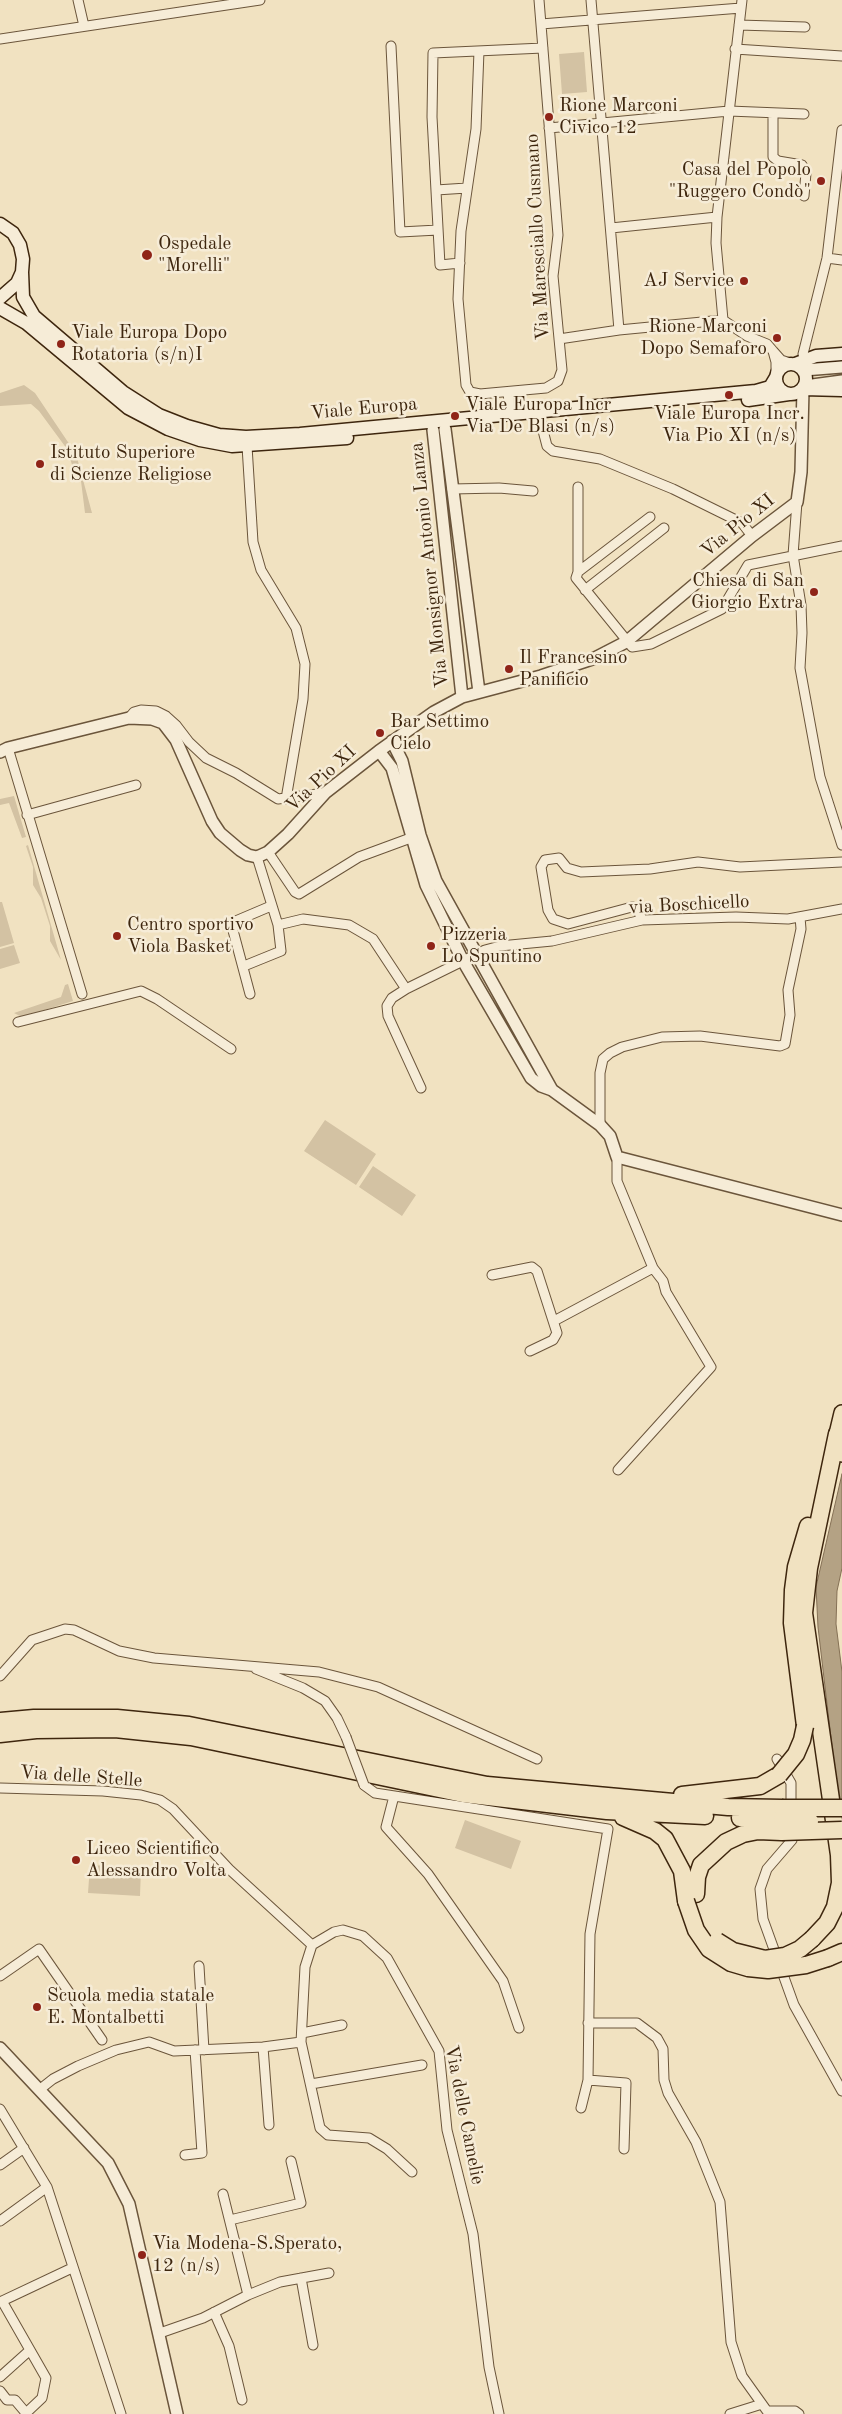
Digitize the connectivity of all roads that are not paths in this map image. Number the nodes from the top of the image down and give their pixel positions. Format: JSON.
{"nodes":[{"id":1,"x":78,"y":0,"type":"edge"},
{"id":2,"x":260,"y":0,"type":"edge"},
{"id":3,"x":539,"y":0,"type":"edge"},
{"id":4,"x":591,"y":0,"type":"edge"},
{"id":5,"x":742,"y":4,"type":"edge"},
{"id":6,"x":187,"y":5,"type":"edge"},
{"id":7,"x":712,"y":5,"type":"edge"},
{"id":8,"x":593,"y":21,"type":"junction"},
{"id":9,"x":541,"y":24,"type":"junction"},
{"id":10,"x":739,"y":24,"type":"junction"},
{"id":11,"x":84,"y":26,"type":"junction"},
{"id":12,"x":805,"y":27,"type":"dead end"},
{"id":13,"x":0,"y":39,"type":"edge"},
{"id":14,"x":390,"y":46,"type":"dead end"},
{"id":15,"x":543,"y":48,"type":"junction"},
{"id":16,"x":735,"y":49,"type":"junction"},
{"id":17,"x":479,"y":51,"type":"junction"},
{"id":18,"x":842,"y":56,"type":"edge"},
{"id":19,"x":729,"y":111,"type":"junction"},
{"id":20,"x":774,"y":113,"type":"junction"},
{"id":21,"x":804,"y":114,"type":"dead end"},
{"id":22,"x":603,"y":123,"type":"junction"},
{"id":23,"x":549,"y":128,"type":"junction"},
{"id":24,"x":842,"y":130,"type":"edge"},
{"id":25,"x":840,"y":172,"type":"edge"},
{"id":26,"x":467,"y":188,"type":"junction"},
{"id":27,"x":436,"y":190,"type":"junction"},
{"id":28,"x":804,"y":196,"type":"dead end"},
{"id":29,"x":717,"y":217,"type":"junction"},
{"id":30,"x":1,"y":224,"type":"edge"},
{"id":31,"x":611,"y":228,"type":"junction"},
{"id":32,"x":438,"y":230,"type":"junction"},
{"id":33,"x":828,"y":258,"type":"junction"},
{"id":34,"x":842,"y":260,"type":"edge"},
{"id":35,"x":460,"y":263,"type":"junction"},
{"id":36,"x":22,"y":272,"type":"junction"},
{"id":37,"x":0,"y":298,"type":"edge"},
{"id":38,"x":0,"y":308,"type":"edge"},
{"id":39,"x":723,"y":320,"type":"junction"},
{"id":40,"x":619,"y":330,"type":"junction"},
{"id":41,"x":559,"y":339,"type":"junction"},
{"id":42,"x":773,"y":351,"type":"junction"},
{"id":43,"x":842,"y":354,"type":"edge"},
{"id":44,"x":798,"y":363,"type":"junction"},
{"id":45,"x":842,"y":367,"type":"edge"},
{"id":46,"x":776,"y":376,"type":"junction"},
{"id":47,"x":842,"y":381,"type":"edge"},
{"id":48,"x":804,"y":387,"type":"junction"},
{"id":49,"x":842,"y":390,"type":"edge"},
{"id":50,"x":508,"y":392,"type":"junction"},
{"id":51,"x":789,"y":394,"type":"junction"},
{"id":52,"x":802,"y":410,"type":"junction"},
{"id":53,"x":510,"y":414,"type":"junction"},
{"id":54,"x":540,"y":420,"type":"junction"},
{"id":55,"x":439,"y":429,"type":"junction"},
{"id":56,"x":247,"y":446,"type":"junction"},
{"id":57,"x":578,"y":487,"type":"dead end"},
{"id":58,"x":452,"y":489,"type":"junction"},
{"id":59,"x":533,"y":492,"type":"dead end"},
{"id":60,"x":797,"y":502,"type":"junction"},
{"id":61,"x":650,"y":517,"type":"dead end"},
{"id":62,"x":664,"y":528,"type":"dead end"},
{"id":63,"x":752,"y":536,"type":"junction"},
{"id":64,"x":842,"y":546,"type":"edge"},
{"id":65,"x":793,"y":555,"type":"junction"},
{"id":66,"x":578,"y":572,"type":"junction"},
{"id":67,"x":585,"y":590,"type":"junction"},
{"id":68,"x":626,"y":642,"type":"junction"},
{"id":69,"x":479,"y":692,"type":"junction"},
{"id":70,"x":462,"y":697,"type":"junction"},
{"id":71,"x":129,"y":718,"type":"junction"},
{"id":72,"x":392,"y":741,"type":"junction"},
{"id":73,"x":4,"y":750,"type":"edge"},
{"id":74,"x":378,"y":751,"type":"junction"},
{"id":75,"x":136,"y":785,"type":"dead end"},
{"id":76,"x":325,"y":793,"type":"junction"},
{"id":77,"x":286,"y":799,"type":"junction"},
{"id":78,"x":27,"y":815,"type":"junction"},
{"id":79,"x":415,"y":837,"type":"junction"},
{"id":80,"x":842,"y":845,"type":"edge"},
{"id":81,"x":268,"y":852,"type":"junction"},
{"id":82,"x":257,"y":857,"type":"junction"},
{"id":83,"x":842,"y":862,"type":"edge"},
{"id":84,"x":271,"y":906,"type":"junction"},
{"id":85,"x":842,"y":909,"type":"edge"},
{"id":86,"x":800,"y":917,"type":"junction"},
{"id":87,"x":642,"y":920,"type":"junction"},
{"id":88,"x":278,"y":925,"type":"junction"},
{"id":89,"x":478,"y":955,"type":"junction"},
{"id":90,"x":463,"y":961,"type":"junction"},
{"id":91,"x":244,"y":966,"type":"junction"},
{"id":92,"x":406,"y":989,"type":"junction"},
{"id":93,"x":82,"y":994,"type":"dead end"},
{"id":94,"x":250,"y":994,"type":"dead end"},
{"id":95,"x":18,"y":1022,"type":"dead end"},
{"id":96,"x":231,"y":1049,"type":"dead end"},
{"id":97,"x":421,"y":1088,"type":"dead end"},
{"id":98,"x":552,"y":1090,"type":"junction"},
{"id":99,"x":600,"y":1125,"type":"junction"},
{"id":100,"x":616,"y":1157,"type":"junction"},
{"id":101,"x":842,"y":1215,"type":"edge"},
{"id":102,"x":653,"y":1268,"type":"junction"},
{"id":103,"x":492,"y":1275,"type":"dead end"},
{"id":104,"x":554,"y":1321,"type":"junction"},
{"id":105,"x":530,"y":1351,"type":"dead end"},
{"id":106,"x":842,"y":1413,"type":"edge"},
{"id":107,"x":837,"y":1434,"type":"junction"},
{"id":108,"x":842,"y":1454,"type":"edge"},
{"id":109,"x":618,"y":1470,"type":"dead end"},
{"id":110,"x":250,"y":1666,"type":"junction"},
{"id":111,"x":0,"y":1676,"type":"edge"},
{"id":112,"x":0,"y":1721,"type":"edge"},
{"id":113,"x":0,"y":1734,"type":"edge"},
{"id":114,"x":537,"y":1759,"type":"dead end"},
{"id":115,"x":778,"y":1767,"type":"junction"},
{"id":116,"x":0,"y":1788,"type":"edge"},
{"id":117,"x":394,"y":1796,"type":"junction"},
{"id":118,"x":606,"y":1804,"type":"junction"},
{"id":119,"x":842,"y":1808,"type":"edge"},
{"id":120,"x":782,"y":1820,"type":"junction"},
{"id":121,"x":842,"y":1821,"type":"edge"},
{"id":122,"x":842,"y":1830,"type":"edge"},
{"id":123,"x":691,"y":1897,"type":"junction"},
{"id":124,"x":312,"y":1945,"type":"junction"},
{"id":125,"x":835,"y":1955,"type":"edge"},
{"id":126,"x":199,"y":1966,"type":"dead end"},
{"id":127,"x":0,"y":1976,"type":"edge"},
{"id":128,"x":588,"y":2023,"type":"junction"},
{"id":129,"x":342,"y":2025,"type":"dead end"},
{"id":130,"x":519,"y":2028,"type":"dead end"},
{"id":131,"x":302,"y":2037,"type":"junction"},
{"id":132,"x":102,"y":2040,"type":"dead end"},
{"id":133,"x":263,"y":2047,"type":"junction"},
{"id":134,"x":0,"y":2048,"type":"edge"},
{"id":135,"x":200,"y":2050,"type":"junction"},
{"id":136,"x":422,"y":2065,"type":"dead end"},
{"id":137,"x":588,"y":2080,"type":"junction"},
{"id":138,"x":311,"y":2084,"type":"junction"},
{"id":139,"x":39,"y":2090,"type":"junction"},
{"id":140,"x":842,"y":2091,"type":"edge"},
{"id":141,"x":581,"y":2108,"type":"dead end"},
{"id":142,"x":0,"y":2109,"type":"edge"},
{"id":143,"x":269,"y":2125,"type":"dead end"},
{"id":144,"x":24,"y":2148,"type":"junction"},
{"id":145,"x":624,"y":2149,"type":"dead end"},
{"id":146,"x":185,"y":2156,"type":"dead end"},
{"id":147,"x":291,"y":2161,"type":"dead end"},
{"id":148,"x":0,"y":2165,"type":"edge"},
{"id":149,"x":412,"y":2172,"type":"dead end"},
{"id":150,"x":47,"y":2187,"type":"junction"},
{"id":151,"x":224,"y":2194,"type":"dead end"},
{"id":152,"x":230,"y":2220,"type":"junction"},
{"id":153,"x":0,"y":2221,"type":"edge"},
{"id":154,"x":72,"y":2268,"type":"junction"},
{"id":155,"x":329,"y":2273,"type":"dead end"},
{"id":156,"x":301,"y":2278,"type":"junction"},
{"id":157,"x":248,"y":2295,"type":"junction"},
{"id":158,"x":1,"y":2301,"type":"edge"},
{"id":159,"x":214,"y":2312,"type":"junction"},
{"id":160,"x":160,"y":2333,"type":"junction"},
{"id":161,"x":313,"y":2346,"type":"dead end"},
{"id":162,"x":30,"y":2350,"type":"junction"},
{"id":163,"x":0,"y":2377,"type":"edge"},
{"id":164,"x":0,"y":2391,"type":"edge"},
{"id":165,"x":242,"y":2400,"type":"dead end"},
{"id":166,"x":765,"y":2410,"type":"edge"},
{"id":167,"x":25,"y":2414,"type":"edge"},
{"id":168,"x":121,"y":2414,"type":"edge"},
{"id":169,"x":177,"y":2414,"type":"edge"},
{"id":170,"x":499,"y":2414,"type":"edge"},
{"id":171,"x":730,"y":2414,"type":"edge"},
{"id":172,"x":799,"y":2414,"type":"edge"}],
"edges":[{"from":1,"to":11,"type":"street"},
{"from":2,"to":6,"type":"street"},
{"from":3,"to":9,"type":"street","name":"Via Maresciallo Cusmano"},
{"from":4,"to":8,"type":"street"},
{"from":5,"to":7,"type":"street"},
{"from":5,"to":10,"type":"street"},
{"from":6,"to":11,"type":"street"},
{"from":7,"to":8,"type":"street"},
{"from":8,"to":9,"type":"street"},
{"from":8,"to":22,"type":"street"},
{"from":9,"to":15,"type":"street","name":"Via Maresciallo Cusmano"},
{"from":10,"to":12,"type":"street"},
{"from":10,"to":16,"type":"street"},
{"from":11,"to":13,"type":"street"},
{"from":14,"to":32,"type":"street"},
{"from":15,"to":17,"type":"street"},
{"from":15,"to":23,"type":"street","name":"Via Maresciallo Cusmano"},
{"from":16,"to":18,"type":"street"},
{"from":16,"to":19,"type":"street"},
{"from":17,"to":26,"type":"street"},
{"from":17,"to":27,"type":"street"},
{"from":19,"to":20,"type":"street"},
{"from":19,"to":22,"type":"street"},
{"from":19,"to":29,"type":"street"},
{"from":20,"to":21,"type":"street"},
{"from":20,"to":28,"type":"street"},
{"from":22,"to":23,"type":"street"},
{"from":22,"to":31,"type":"street"},
{"from":23,"to":41,"type":"street","name":"Via Maresciallo Cusmano"},
{"from":24,"to":25,"type":"street"},
{"from":25,"to":33,"type":"street"},
{"from":26,"to":27,"type":"street"},
{"from":26,"to":35,"type":"street"},
{"from":27,"to":32,"type":"street"},
{"from":29,"to":31,"type":"street"},
{"from":29,"to":39,"type":"street"},
{"from":30,"to":36,"type":"main road","name":"Viale Europa"},
{"from":31,"to":40,"type":"street"},
{"from":32,"to":35,"type":"street"},
{"from":33,"to":34,"type":"street"},
{"from":33,"to":44,"type":"street"},
{"from":35,"to":50,"type":"street"},
{"from":36,"to":37,"type":"main road"},
{"from":36,"to":53,"type":"main road","name":"Viale Europa"},
{"from":38,"to":56,"type":"main road","name":"Viale Europa"},
{"from":39,"to":40,"type":"street"},
{"from":39,"to":42,"type":"street"},
{"from":40,"to":41,"type":"street"},
{"from":41,"to":50,"type":"street","name":"Via Maresciallo Cusmano"},
{"from":42,"to":44,"type":"street"},
{"from":42,"to":46,"type":"street"},
{"from":43,"to":44,"type":"main road"},
{"from":44,"to":45,"type":"street"},
{"from":44,"to":46,"type":"main road"},
{"from":44,"to":48,"type":"main road"},
{"from":46,"to":51,"type":"main road"},
{"from":46,"to":53,"type":"main road","name":"Viale Europa"},
{"from":47,"to":48,"type":"street"},
{"from":48,"to":49,"type":"main road"},
{"from":48,"to":51,"type":"main road"},
{"from":48,"to":52,"type":"street","name":"Via Pio XI"},
{"from":50,"to":53,"type":"street"},
{"from":51,"to":52,"type":"street"},
{"from":51,"to":54,"type":"main road","name":"Viale Europa"},
{"from":52,"to":60,"type":"street","name":"Via Pio XI"},
{"from":54,"to":55,"type":"main road","name":"Viale Europa"},
{"from":54,"to":63,"type":"street"},
{"from":55,"to":56,"type":"main road","name":"Viale Europa"},
{"from":55,"to":58,"type":"street","name":"Via Monsignor Antonio Lanza"},
{"from":55,"to":70,"type":"street","name":"Via Monsignor Antonio Lanza"},
{"from":56,"to":77,"type":"street"},
{"from":57,"to":66,"type":"street"},
{"from":58,"to":59,"type":"street"},
{"from":58,"to":69,"type":"street","name":"Via Monsignor Antonio Lanza"},
{"from":60,"to":63,"type":"street","name":"Via Pio XI"},
{"from":60,"to":65,"type":"street"},
{"from":61,"to":66,"type":"street"},
{"from":62,"to":67,"type":"street"},
{"from":63,"to":68,"type":"street","name":"Via Pio XI"},
{"from":64,"to":65,"type":"street"},
{"from":65,"to":68,"type":"street"},
{"from":65,"to":80,"type":"street"},
{"from":66,"to":67,"type":"street"},
{"from":67,"to":68,"type":"street"},
{"from":68,"to":69,"type":"street","name":"Via Pio XI"},
{"from":69,"to":70,"type":"street","name":"Via Pio XI"},
{"from":70,"to":72,"type":"street","name":"Via Pio XI"},
{"from":71,"to":73,"type":"street"},
{"from":71,"to":77,"type":"street"},
{"from":71,"to":82,"type":"street"},
{"from":72,"to":74,"type":"street","name":"Via Pio XI"},
{"from":72,"to":79,"type":"street"},
{"from":73,"to":78,"type":"street"},
{"from":74,"to":76,"type":"street","name":"Via Pio XI"},
{"from":74,"to":79,"type":"street"},
{"from":75,"to":78,"type":"street"},
{"from":76,"to":77,"type":"street"},
{"from":76,"to":81,"type":"street","name":"Via Pio XI"},
{"from":78,"to":93,"type":"street"},
{"from":79,"to":81,"type":"street"},
{"from":79,"to":89,"type":"street"},
{"from":79,"to":90,"type":"street"},
{"from":81,"to":82,"type":"street","name":"Via Pio XI"},
{"from":82,"to":84,"type":"street"},
{"from":83,"to":87,"type":"street"},
{"from":84,"to":88,"type":"street"},
{"from":84,"to":91,"type":"street"},
{"from":85,"to":86,"type":"street"},
{"from":86,"to":87,"type":"street","name":"via Boschicello"},
{"from":86,"to":99,"type":"street"},
{"from":87,"to":89,"type":"street","name":"via Boschicello"},
{"from":88,"to":91,"type":"street"},
{"from":88,"to":92,"type":"street"},
{"from":89,"to":90,"type":"street","name":"via Boschicello"},
{"from":89,"to":98,"type":"street"},
{"from":90,"to":92,"type":"street","name":"via Boschicello"},
{"from":90,"to":98,"type":"street"},
{"from":91,"to":94,"type":"street"},
{"from":92,"to":97,"type":"street","name":"via Boschicello"},
{"from":95,"to":96,"type":"street"},
{"from":98,"to":99,"type":"street"},
{"from":99,"to":100,"type":"street"},
{"from":100,"to":101,"type":"street"},
{"from":100,"to":102,"type":"street"},
{"from":102,"to":104,"type":"street"},
{"from":102,"to":109,"type":"street"},
{"from":103,"to":104,"type":"street"},
{"from":104,"to":105,"type":"street"},
{"from":106,"to":107,"type":"main road"},
{"from":107,"to":108,"type":"main road"},
{"from":107,"to":115,"type":"highway","bridge":true},
{"from":107,"to":123,"type":"highway","bridge":true},
{"from":110,"to":111,"type":"street"},
{"from":110,"to":114,"type":"street"},
{"from":110,"to":117,"type":"street","bridge":true},
{"from":112,"to":118,"type":"highway"},
{"from":113,"to":118,"type":"highway"},
{"from":115,"to":118,"type":"highway"},
{"from":115,"to":140,"type":"street"},
{"from":116,"to":124,"type":"street","name":"Via delle Stelle"},
{"from":117,"to":128,"type":"street"},
{"from":117,"to":130,"type":"street"},
{"from":118,"to":120,"type":"highway"},
{"from":118,"to":123,"type":"highway"},
{"from":119,"to":120,"type":"highway","bridge":true},
{"from":120,"to":121,"type":"highway","bridge":true},
{"from":120,"to":122,"type":"highway","bridge":true},
{"from":120,"to":123,"type":"highway"},
{"from":123,"to":125,"type":"highway","bridge":true},
{"from":124,"to":131,"type":"street"},
{"from":124,"to":170,"type":"street","name":"Via delle Camelie"},
{"from":126,"to":135,"type":"street"},
{"from":127,"to":132,"type":"street"},
{"from":128,"to":137,"type":"street"},
{"from":128,"to":166,"type":"street"},
{"from":129,"to":131,"type":"street"},
{"from":131,"to":133,"type":"street"},
{"from":131,"to":138,"type":"street"},
{"from":133,"to":135,"type":"street"},
{"from":133,"to":143,"type":"street"},
{"from":134,"to":139,"type":"street"},
{"from":135,"to":139,"type":"street"},
{"from":135,"to":146,"type":"street"},
{"from":136,"to":138,"type":"street"},
{"from":137,"to":141,"type":"street"},
{"from":137,"to":145,"type":"street"},
{"from":138,"to":149,"type":"street"},
{"from":139,"to":160,"type":"street"},
{"from":142,"to":144,"type":"street"},
{"from":144,"to":148,"type":"street"},
{"from":144,"to":150,"type":"street"},
{"from":147,"to":152,"type":"street"},
{"from":150,"to":153,"type":"street"},
{"from":150,"to":154,"type":"street"},
{"from":151,"to":152,"type":"street"},
{"from":152,"to":157,"type":"street"},
{"from":154,"to":158,"type":"street"},
{"from":154,"to":168,"type":"street"},
{"from":155,"to":156,"type":"street"},
{"from":156,"to":157,"type":"street"},
{"from":156,"to":161,"type":"street"},
{"from":157,"to":159,"type":"street"},
{"from":158,"to":162,"type":"street"},
{"from":159,"to":160,"type":"street"},
{"from":159,"to":165,"type":"street"},
{"from":160,"to":169,"type":"street"},
{"from":162,"to":163,"type":"street"},
{"from":162,"to":167,"type":"street"},
{"from":164,"to":167,"type":"street"},
{"from":166,"to":171,"type":"street"},
{"from":166,"to":172,"type":"street"}]}
